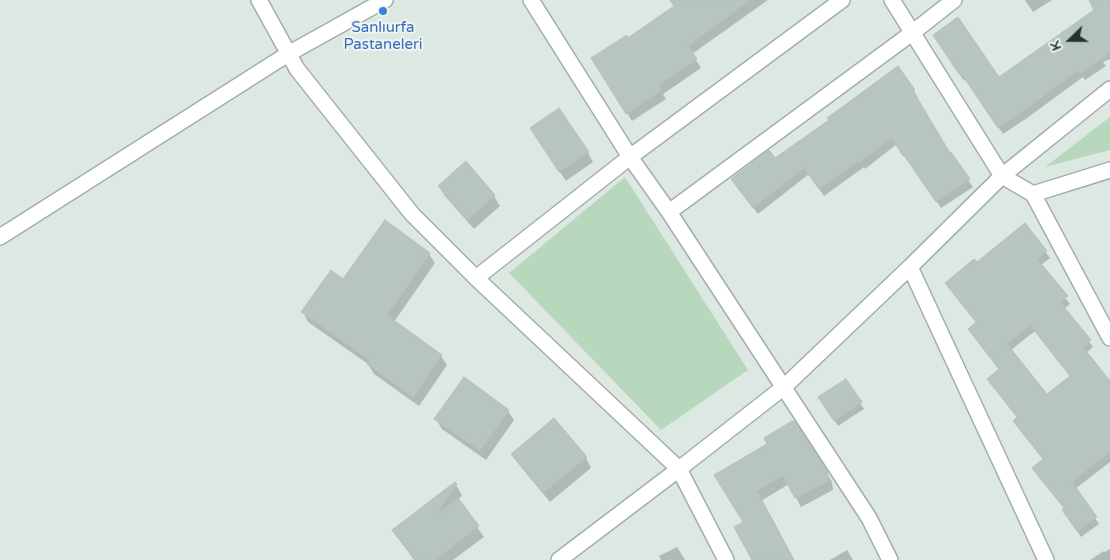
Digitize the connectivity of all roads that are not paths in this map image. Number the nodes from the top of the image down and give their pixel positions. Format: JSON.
{"nodes":[{"id":1,"x":259,"y":0,"type":"edge"},
{"id":2,"x":385,"y":0,"type":"edge"},
{"id":3,"x":531,"y":0,"type":"edge"},
{"id":4,"x":842,"y":0,"type":"edge"},
{"id":5,"x":892,"y":0,"type":"edge"},
{"id":6,"x":954,"y":0,"type":"edge"},
{"id":7,"x":912,"y":33,"type":"junction"},
{"id":8,"x":288,"y":54,"type":"junction"},
{"id":9,"x":1110,"y":89,"type":"edge"},
{"id":10,"x":630,"y":157,"type":"junction"},
{"id":11,"x":1110,"y":170,"type":"edge"},
{"id":12,"x":1002,"y":176,"type":"junction"},
{"id":13,"x":1033,"y":194,"type":"junction"},
{"id":14,"x":669,"y":212,"type":"junction"},
{"id":15,"x":0,"y":237,"type":"edge"},
{"id":16,"x":910,"y":268,"type":"junction"},
{"id":17,"x":476,"y":278,"type":"junction"},
{"id":18,"x":1110,"y":338,"type":"edge"},
{"id":19,"x":784,"y":387,"type":"junction"},
{"id":20,"x":678,"y":469,"type":"junction"},
{"id":21,"x":558,"y":560,"type":"edge"},
{"id":22,"x":726,"y":560,"type":"edge"},
{"id":23,"x":890,"y":560,"type":"edge"},
{"id":24,"x":1046,"y":560,"type":"edge"}],
"edges":[{"from":1,"to":8,"type":"street"},
{"from":2,"to":8,"type":"street"},
{"from":3,"to":10,"type":"street"},
{"from":4,"to":10,"type":"street"},
{"from":5,"to":7,"type":"street"},
{"from":6,"to":7,"type":"street"},
{"from":7,"to":12,"type":"street"},
{"from":7,"to":14,"type":"street"},
{"from":8,"to":15,"type":"street"},
{"from":8,"to":17,"type":"street"},
{"from":9,"to":12,"type":"street"},
{"from":10,"to":14,"type":"street"},
{"from":10,"to":17,"type":"street"},
{"from":11,"to":13,"type":"street"},
{"from":12,"to":13,"type":"street"},
{"from":12,"to":16,"type":"street"},
{"from":13,"to":18,"type":"street"},
{"from":14,"to":19,"type":"street"},
{"from":16,"to":19,"type":"street"},
{"from":16,"to":24,"type":"street"},
{"from":17,"to":20,"type":"street"},
{"from":19,"to":20,"type":"street"},
{"from":19,"to":23,"type":"street"},
{"from":20,"to":21,"type":"street"},
{"from":20,"to":22,"type":"street"}]}
